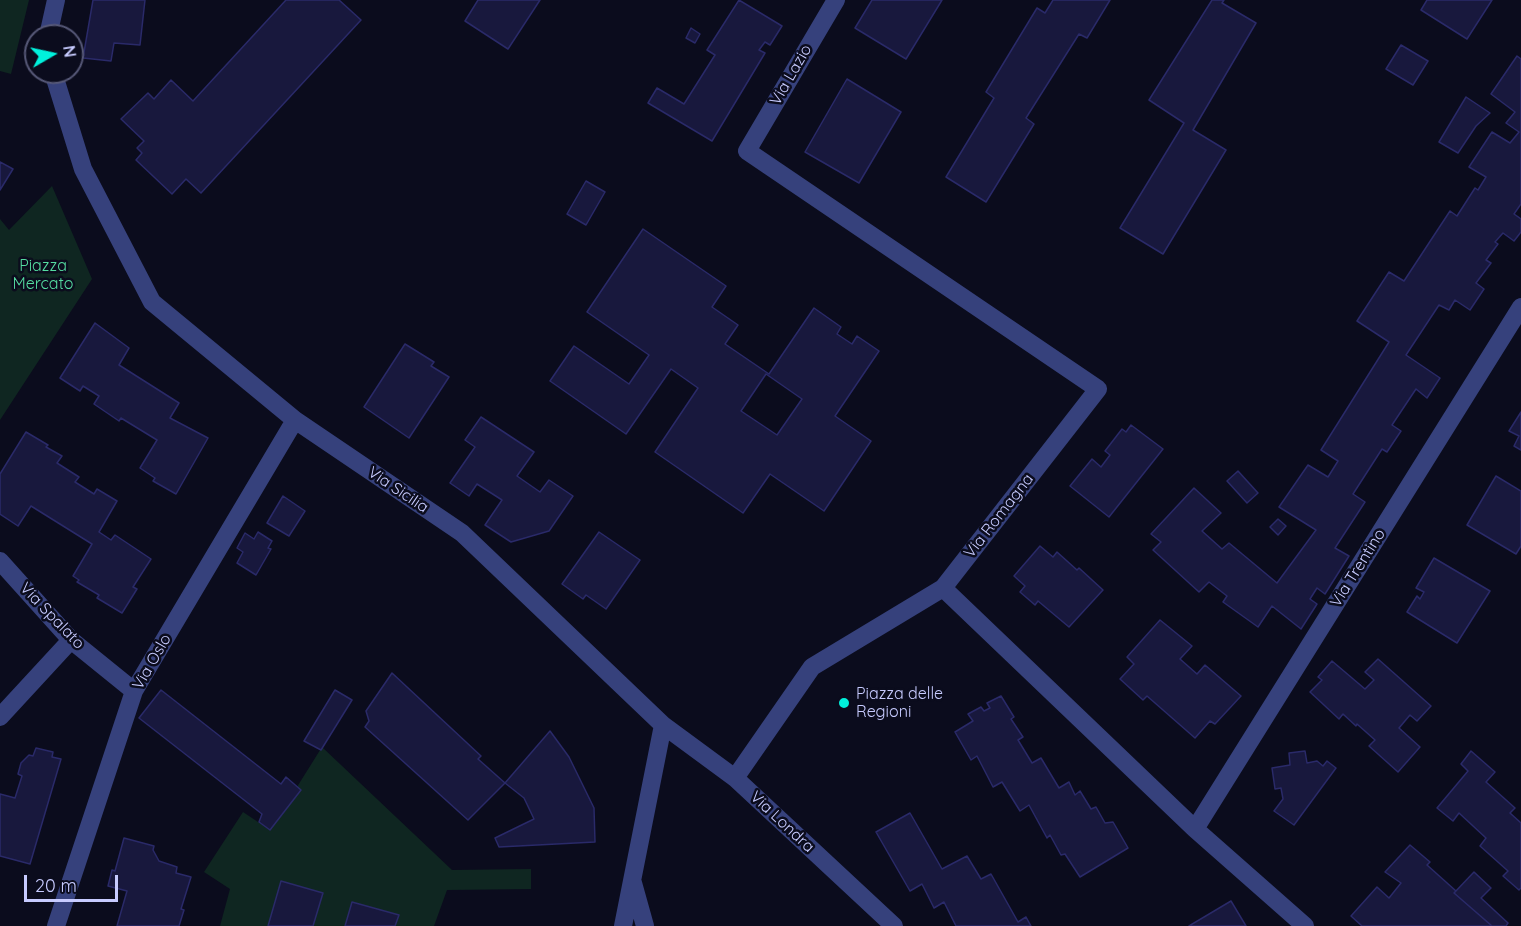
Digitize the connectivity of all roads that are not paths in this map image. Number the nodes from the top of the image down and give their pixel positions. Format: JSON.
{"nodes":[{"id":1,"x":56,"y":0,"type":"edge"},
{"id":2,"x":836,"y":0,"type":"edge"},
{"id":3,"x":51,"y":24,"type":"edge"},
{"id":4,"x":57,"y":84,"type":"edge"},
{"id":5,"x":747,"y":151,"type":"joint"},
{"id":6,"x":1521,"y":307,"type":"edge"},
{"id":7,"x":295,"y":420,"type":"junction"},
{"id":8,"x":0,"y":561,"type":"edge"},
{"id":9,"x":943,"y":588,"type":"junction"},
{"id":10,"x":71,"y":640,"type":"junction"},
{"id":11,"x":134,"y":691,"type":"junction"},
{"id":12,"x":0,"y":717,"type":"edge"},
{"id":13,"x":663,"y":725,"type":"junction"},
{"id":14,"x":735,"y":778,"type":"junction"},
{"id":15,"x":1195,"y":829,"type":"junction"},
{"id":16,"x":632,"y":882,"type":"junction"},
{"id":17,"x":57,"y":926,"type":"edge"},
{"id":18,"x":623,"y":926,"type":"edge"},
{"id":19,"x":645,"y":926,"type":"edge"},
{"id":20,"x":894,"y":926,"type":"edge"},
{"id":21,"x":1305,"y":926,"type":"edge"}],
"edges":[{"from":1,"to":3,"type":"street"},
{"from":2,"to":5,"type":"street","name":"Via Lazio"},
{"from":4,"to":7,"type":"street","name":"Via Sicilia"},
{"from":5,"to":9,"type":"street","name":"Via Romagna"},
{"from":6,"to":15,"type":"street","name":"Via Trentino"},
{"from":7,"to":11,"type":"street","name":"Via Oslo"},
{"from":7,"to":13,"type":"street","name":"Via Sicilia"},
{"from":8,"to":10,"type":"street","name":"Via Spalato"},
{"from":9,"to":14,"type":"street"},
{"from":9,"to":15,"type":"street"},
{"from":10,"to":11,"type":"street","name":"Via Spalato"},
{"from":10,"to":12,"type":"street"},
{"from":11,"to":17,"type":"street","name":"Via Oslo"},
{"from":13,"to":14,"type":"street","name":"Via Londra"},
{"from":13,"to":16,"type":"street"},
{"from":14,"to":20,"type":"street","name":"Via Londra"},
{"from":15,"to":21,"type":"street"},
{"from":16,"to":18,"type":"street"},
{"from":16,"to":19,"type":"street"}]}
